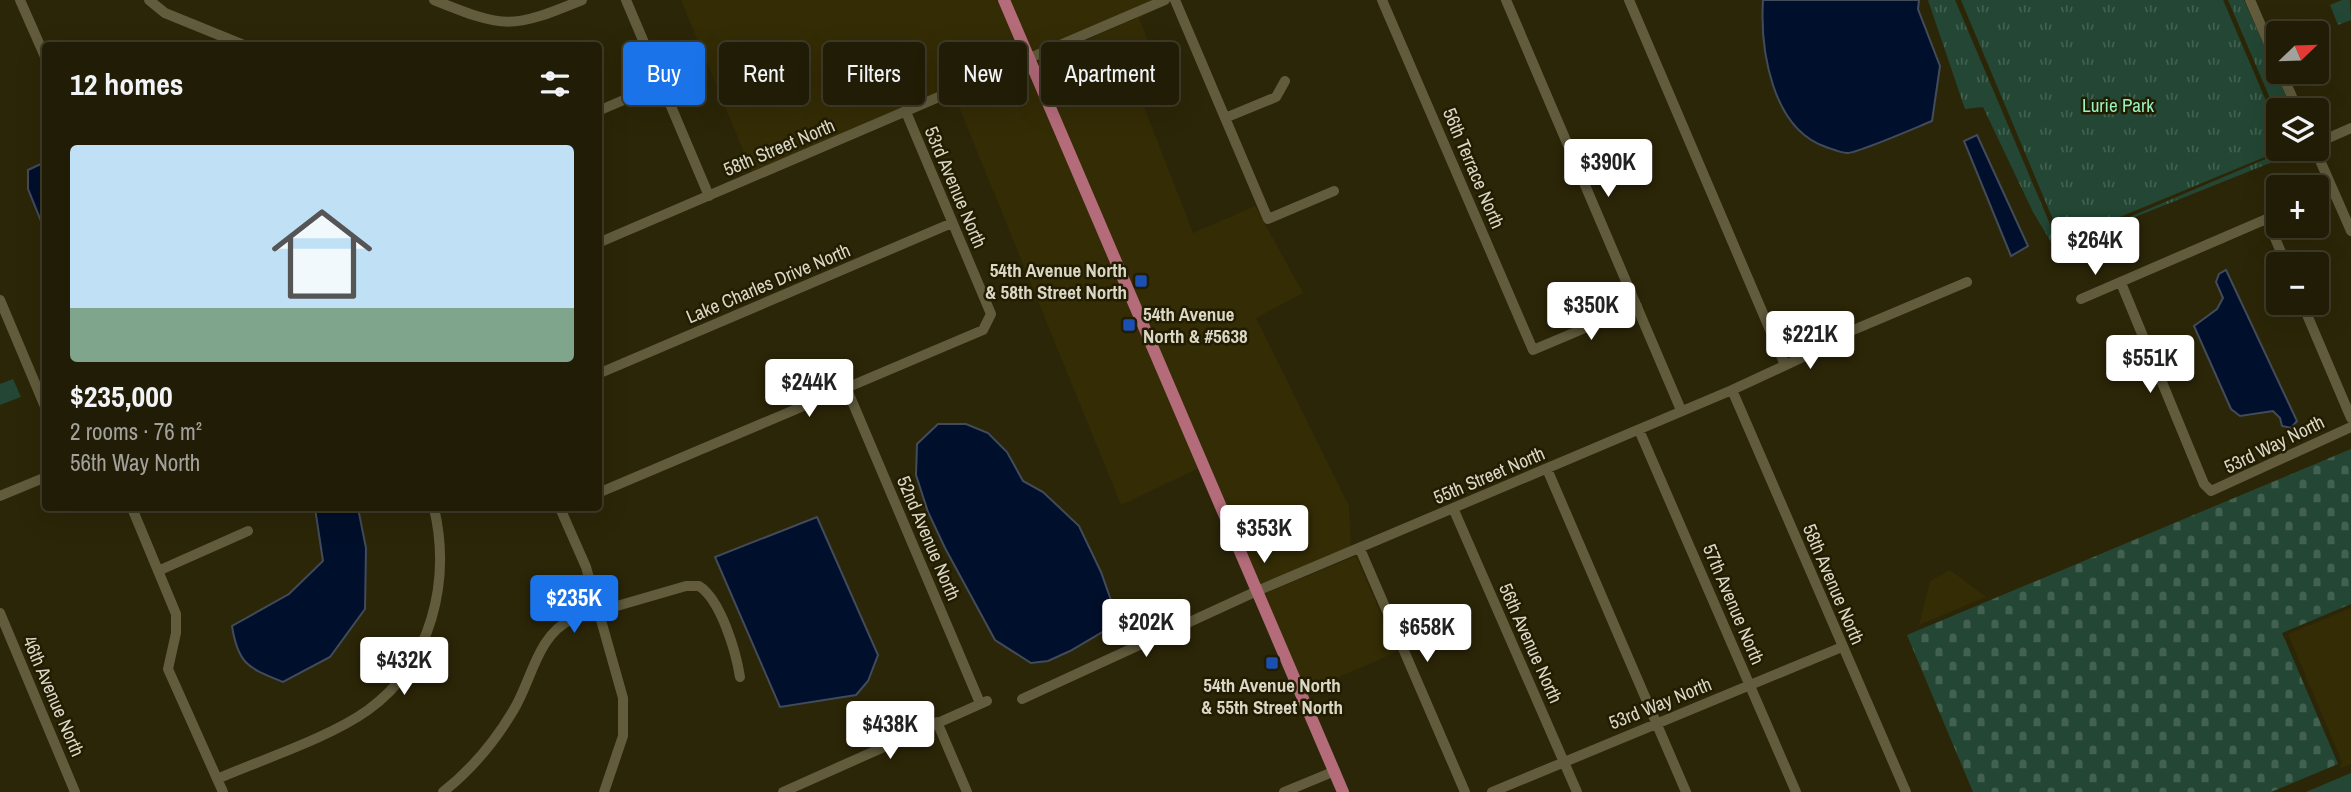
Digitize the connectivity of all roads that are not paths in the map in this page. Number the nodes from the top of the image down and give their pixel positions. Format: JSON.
{"nodes":[{"id":1,"x":20,"y":0,"type":"edge"},
{"id":2,"x":149,"y":0,"type":"edge"},
{"id":3,"x":434,"y":0,"type":"edge"},
{"id":4,"x":582,"y":0,"type":"edge"},
{"id":5,"x":626,"y":0,"type":"edge"},
{"id":6,"x":1004,"y":0,"type":"edge"},
{"id":7,"x":1165,"y":0,"type":"edge"},
{"id":8,"x":1175,"y":0,"type":"edge"},
{"id":9,"x":1382,"y":0,"type":"edge"},
{"id":10,"x":1506,"y":0,"type":"edge"},
{"id":11,"x":1629,"y":0,"type":"edge"},
{"id":12,"x":2250,"y":0,"type":"edge"},
{"id":13,"x":2266,"y":37,"type":"edge"},
{"id":14,"x":236,"y":42,"type":"edge"},
{"id":15,"x":644,"y":42,"type":"edge"},
{"id":16,"x":42,"y":50,"type":"edge"},
{"id":17,"x":1030,"y":60,"type":"junction"},
{"id":18,"x":1285,"y":81,"type":"dead end"},
{"id":19,"x":623,"y":100,"type":"edge"},
{"id":20,"x":671,"y":105,"type":"edge"},
{"id":21,"x":602,"y":109,"type":"edge"},
{"id":22,"x":906,"y":113,"type":"junction"},
{"id":23,"x":1225,"y":118,"type":"junction"},
{"id":24,"x":2351,"y":128,"type":"edge"},
{"id":25,"x":2329,"y":138,"type":"edge"},
{"id":26,"x":2320,"y":161,"type":"edge"},
{"id":27,"x":1334,"y":191,"type":"dead end"},
{"id":28,"x":2333,"y":191,"type":"junction"},
{"id":29,"x":2329,"y":193,"type":"edge"},
{"id":30,"x":709,"y":196,"type":"junction"},
{"id":31,"x":2266,"y":219,"type":"edge"},
{"id":32,"x":952,"y":223,"type":"junction"},
{"id":33,"x":2351,"y":231,"type":"edge"},
{"id":34,"x":602,"y":241,"type":"edge"},
{"id":35,"x":1968,"y":282,"type":"dead end"},
{"id":36,"x":2121,"y":283,"type":"junction"},
{"id":37,"x":2081,"y":299,"type":"dead end"},
{"id":38,"x":0,"y":300,"type":"edge"},
{"id":39,"x":1637,"y":306,"type":"junction"},
{"id":40,"x":2307,"y":315,"type":"edge"},
{"id":41,"x":1784,"y":365,"type":"junction"},
{"id":42,"x":602,"y":372,"type":"edge"},
{"id":43,"x":846,"y":387,"type":"junction"},
{"id":44,"x":1732,"y":390,"type":"junction"},
{"id":45,"x":42,"y":399,"type":"edge"},
{"id":46,"x":1681,"y":410,"type":"junction"},
{"id":47,"x":2351,"y":418,"type":"edge"},
{"id":48,"x":2351,"y":427,"type":"edge"},
{"id":49,"x":1639,"y":430,"type":"junction"},
{"id":50,"x":1547,"y":469,"type":"junction"},
{"id":51,"x":42,"y":479,"type":"edge"},
{"id":52,"x":602,"y":491,"type":"edge"},
{"id":53,"x":0,"y":496,"type":"edge"},
{"id":54,"x":1453,"y":508,"type":"junction"},
{"id":55,"x":133,"y":511,"type":"edge"},
{"id":56,"x":435,"y":511,"type":"edge"},
{"id":57,"x":563,"y":511,"type":"edge"},
{"id":58,"x":248,"y":531,"type":"dead end"},
{"id":59,"x":1360,"y":549,"type":"junction"},
{"id":60,"x":158,"y":570,"type":"junction"},
{"id":61,"x":1257,"y":591,"type":"junction"},
{"id":62,"x":598,"y":611,"type":"junction"},
{"id":63,"x":0,"y":613,"type":"edge"},
{"id":64,"x":1842,"y":647,"type":"junction"},
{"id":65,"x":740,"y":677,"type":"dead end"},
{"id":66,"x":1750,"y":685,"type":"junction"},
{"id":67,"x":1023,"y":699,"type":"dead end"},
{"id":68,"x":937,"y":722,"type":"junction"},
{"id":69,"x":1656,"y":723,"type":"junction"},
{"id":70,"x":1564,"y":762,"type":"junction"},
{"id":71,"x":1335,"y":771,"type":"junction"},
{"id":72,"x":217,"y":779,"type":"junction"},
{"id":73,"x":75,"y":792,"type":"edge"},
{"id":74,"x":223,"y":792,"type":"edge"},
{"id":75,"x":443,"y":792,"type":"edge"},
{"id":76,"x":604,"y":792,"type":"edge"},
{"id":77,"x":783,"y":792,"type":"edge"},
{"id":78,"x":967,"y":792,"type":"edge"},
{"id":79,"x":1284,"y":792,"type":"edge"},
{"id":80,"x":1343,"y":792,"type":"edge"},
{"id":81,"x":1465,"y":792,"type":"edge"},
{"id":82,"x":1492,"y":792,"type":"edge"},
{"id":83,"x":1577,"y":792,"type":"edge"},
{"id":84,"x":1685,"y":792,"type":"edge"},
{"id":85,"x":1796,"y":792,"type":"edge"},
{"id":86,"x":1906,"y":792,"type":"edge"}],
"edges":[{"from":1,"to":16,"type":"street"},
{"from":2,"to":14,"type":"street"},
{"from":3,"to":4,"type":"street"},
{"from":5,"to":15,"type":"street"},
{"from":6,"to":17,"type":"main road"},
{"from":7,"to":17,"type":"street","name":"58th Street North"},
{"from":8,"to":23,"type":"street"},
{"from":9,"to":39,"type":"street","name":"56th Terrace North"},
{"from":10,"to":39,"type":"street"},
{"from":11,"to":41,"type":"street"},
{"from":12,"to":13,"type":"street"},
{"from":17,"to":22,"type":"street","name":"58th Street North"},
{"from":17,"to":61,"type":"main road"},
{"from":18,"to":23,"type":"street"},
{"from":19,"to":21,"type":"street"},
{"from":20,"to":30,"type":"street"},
{"from":22,"to":30,"type":"street","name":"58th Street North"},
{"from":22,"to":32,"type":"street","name":"53rd Avenue North"},
{"from":23,"to":27,"type":"street"},
{"from":24,"to":25,"type":"street"},
{"from":26,"to":28,"type":"street"},
{"from":28,"to":29,"type":"street"},
{"from":28,"to":33,"type":"street"},
{"from":30,"to":34,"type":"street","name":"58th Street North"},
{"from":31,"to":36,"type":"street"},
{"from":32,"to":42,"type":"street","name":"Lake Charles Drive North"},
{"from":32,"to":43,"type":"street","name":"53rd Avenue North"},
{"from":35,"to":41,"type":"street","name":"55th Street North"},
{"from":36,"to":37,"type":"street"},
{"from":36,"to":48,"type":"street","name":"53rd Way North"},
{"from":38,"to":45,"type":"street"},
{"from":39,"to":46,"type":"street"},
{"from":40,"to":47,"type":"street"},
{"from":41,"to":44,"type":"street","name":"55th Street North"},
{"from":43,"to":52,"type":"street"},
{"from":43,"to":68,"type":"street","name":"52nd Avenue North"},
{"from":44,"to":46,"type":"street","name":"55th Street North"},
{"from":44,"to":64,"type":"street","name":"58th Avenue North"},
{"from":46,"to":49,"type":"street","name":"55th Street North"},
{"from":49,"to":50,"type":"street","name":"55th Street North"},
{"from":49,"to":66,"type":"street","name":"57th Avenue North"},
{"from":50,"to":54,"type":"street","name":"55th Street North"},
{"from":50,"to":69,"type":"street"},
{"from":51,"to":53,"type":"street"},
{"from":54,"to":59,"type":"street","name":"55th Street North"},
{"from":54,"to":70,"type":"street","name":"56th Avenue North"},
{"from":55,"to":60,"type":"street"},
{"from":56,"to":72,"type":"street"},
{"from":57,"to":62,"type":"street"},
{"from":58,"to":60,"type":"street"},
{"from":59,"to":61,"type":"street","name":"55th Street North"},
{"from":59,"to":81,"type":"street"},
{"from":60,"to":72,"type":"street"},
{"from":61,"to":67,"type":"street","name":"55th Street North"},
{"from":61,"to":71,"type":"main road"},
{"from":62,"to":65,"type":"street"},
{"from":62,"to":75,"type":"street"},
{"from":62,"to":76,"type":"street"},
{"from":63,"to":73,"type":"street","name":"46th Avenue North"},
{"from":64,"to":66,"type":"street","name":"53rd Way North"},
{"from":64,"to":86,"type":"street","name":"58th Avenue North"},
{"from":66,"to":69,"type":"street","name":"53rd Way North"},
{"from":66,"to":85,"type":"street","name":"57th Avenue North"},
{"from":68,"to":77,"type":"street"},
{"from":68,"to":78,"type":"street"},
{"from":69,"to":70,"type":"street","name":"53rd Way North"},
{"from":69,"to":84,"type":"street"},
{"from":70,"to":82,"type":"street","name":"53rd Way North"},
{"from":70,"to":83,"type":"street","name":"56th Avenue North"},
{"from":71,"to":79,"type":"street"},
{"from":71,"to":80,"type":"main road"},
{"from":72,"to":74,"type":"street"}]}
